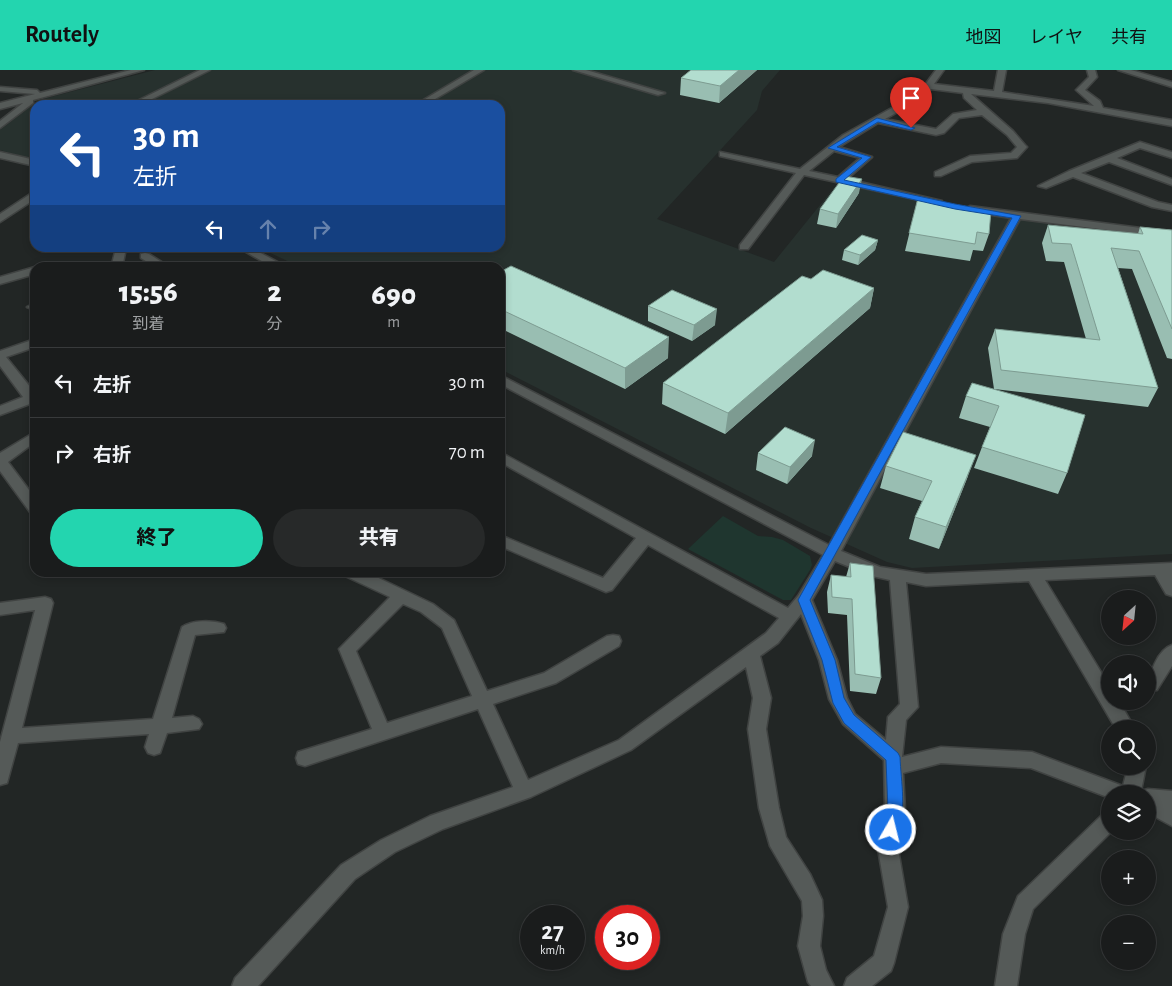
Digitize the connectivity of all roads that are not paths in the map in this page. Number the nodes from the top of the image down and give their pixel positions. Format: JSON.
{"nodes":[{"id":1,"x":140,"y":70,"type":"edge"},
{"id":2,"x":206,"y":70,"type":"edge"},
{"id":3,"x":480,"y":70,"type":"edge"},
{"id":4,"x":577,"y":70,"type":"edge"},
{"id":5,"x":940,"y":70,"type":"edge"},
{"id":6,"x":1002,"y":70,"type":"edge"},
{"id":7,"x":1091,"y":70,"type":"edge"},
{"id":8,"x":1122,"y":70,"type":"edge"},
{"id":9,"x":1172,"y":85,"type":"edge"},
{"id":10,"x":930,"y":86,"type":"junction"},
{"id":11,"x":0,"y":89,"type":"edge"},
{"id":12,"x":51,"y":92,"type":"junction"},
{"id":13,"x":967,"y":92,"type":"junction"},
{"id":14,"x":660,"y":93,"type":"dead end"},
{"id":15,"x":997,"y":95,"type":"junction"},
{"id":16,"x":36,"y":96,"type":"junction"},
{"id":17,"x":31,"y":100,"type":"edge"},
{"id":18,"x":143,"y":100,"type":"edge"},
{"id":19,"x":428,"y":100,"type":"edge"},
{"id":20,"x":30,"y":101,"type":"edge"},
{"id":21,"x":0,"y":106,"type":"edge"},
{"id":22,"x":1099,"y":111,"type":"junction"},
{"id":23,"x":982,"y":112,"type":"junction"},
{"id":24,"x":877,"y":120,"type":"junction"},
{"id":25,"x":1172,"y":123,"type":"edge"},
{"id":26,"x":0,"y":125,"type":"edge"},
{"id":27,"x":831,"y":148,"type":"junction"},
{"id":28,"x":723,"y":154,"type":"dead end"},
{"id":29,"x":0,"y":155,"type":"edge"},
{"id":30,"x":1172,"y":155,"type":"edge"},
{"id":31,"x":30,"y":156,"type":"edge"},
{"id":32,"x":1108,"y":158,"type":"junction"},
{"id":33,"x":21,"y":160,"type":"junction"},
{"id":34,"x":30,"y":162,"type":"edge"},
{"id":35,"x":802,"y":172,"type":"junction"},
{"id":36,"x":1072,"y":173,"type":"junction"},
{"id":37,"x":938,"y":174,"type":"dead end"},
{"id":38,"x":839,"y":181,"type":"junction"},
{"id":39,"x":1172,"y":182,"type":"edge"},
{"id":40,"x":1043,"y":186,"type":"dead end"},
{"id":41,"x":30,"y":198,"type":"edge"},
{"id":42,"x":1172,"y":208,"type":"edge"},
{"id":43,"x":1017,"y":216,"type":"junction"},
{"id":44,"x":0,"y":219,"type":"edge"},
{"id":45,"x":1172,"y":235,"type":"edge"},
{"id":46,"x":744,"y":247,"type":"dead end"},
{"id":47,"x":252,"y":252,"type":"edge"},
{"id":48,"x":145,"y":256,"type":"dead end"},
{"id":49,"x":156,"y":262,"type":"edge"},
{"id":50,"x":272,"y":262,"type":"edge"},
{"id":51,"x":30,"y":272,"type":"edge"},
{"id":52,"x":0,"y":281,"type":"edge"},
{"id":53,"x":30,"y":345,"type":"edge"},
{"id":54,"x":0,"y":356,"type":"edge"},
{"id":55,"x":505,"y":381,"type":"edge"},
{"id":56,"x":30,"y":394,"type":"edge"},
{"id":57,"x":30,"y":399,"type":"edge"},
{"id":58,"x":0,"y":411,"type":"edge"},
{"id":59,"x":30,"y":439,"type":"edge"},
{"id":60,"x":505,"y":459,"type":"edge"},
{"id":61,"x":30,"y":501,"type":"edge"},
{"id":62,"x":646,"y":537,"type":"junction"},
{"id":63,"x":505,"y":542,"type":"edge"},
{"id":64,"x":832,"y":553,"type":"junction"},
{"id":65,"x":1166,"y":570,"type":"edge"},
{"id":66,"x":897,"y":575,"type":"junction"},
{"id":67,"x":362,"y":577,"type":"edge"},
{"id":68,"x":1036,"y":577,"type":"junction"},
{"id":69,"x":1172,"y":590,"type":"edge"},
{"id":70,"x":402,"y":595,"type":"junction"},
{"id":71,"x":804,"y":600,"type":"junction"},
{"id":72,"x":0,"y":609,"type":"edge"},
{"id":73,"x":790,"y":617,"type":"junction"},
{"id":74,"x":218,"y":628,"type":"dead end"},
{"id":75,"x":614,"y":641,"type":"dead end"},
{"id":76,"x":1172,"y":652,"type":"edge"},
{"id":77,"x":751,"y":654,"type":"junction"},
{"id":78,"x":1156,"y":678,"type":"edge"},
{"id":79,"x":482,"y":699,"type":"junction"},
{"id":80,"x":1121,"y":720,"type":"edge"},
{"id":81,"x":193,"y":724,"type":"dead end"},
{"id":82,"x":160,"y":727,"type":"junction"},
{"id":83,"x":382,"y":732,"type":"junction"},
{"id":84,"x":11,"y":736,"type":"junction"},
{"id":85,"x":154,"y":747,"type":"dead end"},
{"id":86,"x":305,"y":758,"type":"dead end"},
{"id":87,"x":894,"y":762,"type":"junction"},
{"id":88,"x":0,"y":777,"type":"edge"},
{"id":89,"x":1101,"y":786,"type":"edge"},
{"id":90,"x":524,"y":791,"type":"junction"},
{"id":91,"x":1156,"y":798,"type":"edge"},
{"id":92,"x":1172,"y":799,"type":"edge"},
{"id":93,"x":1156,"y":809,"type":"edge"},
{"id":94,"x":1172,"y":818,"type":"edge"},
{"id":95,"x":1101,"y":829,"type":"edge"},
{"id":96,"x":243,"y":986,"type":"edge"},
{"id":97,"x":823,"y":986,"type":"edge"},
{"id":98,"x":855,"y":986,"type":"edge"},
{"id":99,"x":1006,"y":986,"type":"edge"}],
"edges":[{"from":1,"to":12,"type":"street"},
{"from":2,"to":18,"type":"street"},
{"from":3,"to":19,"type":"street"},
{"from":4,"to":14,"type":"street"},
{"from":5,"to":10,"type":"street"},
{"from":6,"to":15,"type":"street"},
{"from":7,"to":22,"type":"street"},
{"from":8,"to":9,"type":"street"},
{"from":10,"to":13,"type":"street"},
{"from":10,"to":24,"type":"street"},
{"from":11,"to":12,"type":"street"},
{"from":12,"to":16,"type":"street"},
{"from":13,"to":15,"type":"street"},
{"from":13,"to":23,"type":"street"},
{"from":15,"to":22,"type":"street"},
{"from":16,"to":17,"type":"street"},
{"from":16,"to":21,"type":"street"},
{"from":20,"to":26,"type":"street"},
{"from":22,"to":25,"type":"street"},
{"from":23,"to":24,"type":"street"},
{"from":23,"to":37,"type":"street"},
{"from":24,"to":27,"type":"street"},
{"from":27,"to":35,"type":"street"},
{"from":27,"to":38,"type":"street"},
{"from":28,"to":35,"type":"street"},
{"from":29,"to":33,"type":"street"},
{"from":30,"to":32,"type":"street"},
{"from":31,"to":33,"type":"street"},
{"from":32,"to":36,"type":"street"},
{"from":32,"to":39,"type":"street"},
{"from":33,"to":34,"type":"street"},
{"from":35,"to":38,"type":"street"},
{"from":35,"to":46,"type":"street"},
{"from":36,"to":40,"type":"street"},
{"from":36,"to":42,"type":"street"},
{"from":38,"to":43,"type":"street"},
{"from":41,"to":44,"type":"street"},
{"from":43,"to":45,"type":"street"},
{"from":43,"to":64,"type":"street"},
{"from":47,"to":50,"type":"street"},
{"from":48,"to":49,"type":"street"},
{"from":51,"to":52,"type":"street"},
{"from":53,"to":54,"type":"street"},
{"from":54,"to":56,"type":"street"},
{"from":55,"to":64,"type":"street"},
{"from":57,"to":58,"type":"street"},
{"from":59,"to":61,"type":"street"},
{"from":60,"to":62,"type":"street"},
{"from":62,"to":63,"type":"street"},
{"from":62,"to":73,"type":"street"},
{"from":64,"to":66,"type":"street"},
{"from":64,"to":71,"type":"street"},
{"from":65,"to":68,"type":"street"},
{"from":65,"to":69,"type":"street"},
{"from":66,"to":68,"type":"street"},
{"from":66,"to":87,"type":"street"},
{"from":67,"to":70,"type":"street"},
{"from":68,"to":80,"type":"street"},
{"from":70,"to":79,"type":"street"},
{"from":70,"to":83,"type":"street"},
{"from":71,"to":73,"type":"street"},
{"from":71,"to":87,"type":"street"},
{"from":72,"to":84,"type":"street"},
{"from":73,"to":77,"type":"street"},
{"from":74,"to":82,"type":"street"},
{"from":75,"to":79,"type":"street"},
{"from":76,"to":78,"type":"street"},
{"from":77,"to":90,"type":"street"},
{"from":77,"to":97,"type":"street"},
{"from":79,"to":83,"type":"street"},
{"from":79,"to":90,"type":"street"},
{"from":81,"to":82,"type":"street"},
{"from":82,"to":84,"type":"street"},
{"from":82,"to":85,"type":"street"},
{"from":83,"to":86,"type":"street"},
{"from":84,"to":88,"type":"street"},
{"from":87,"to":89,"type":"street"},
{"from":87,"to":98,"type":"street"},
{"from":90,"to":96,"type":"street"},
{"from":91,"to":92,"type":"street"},
{"from":93,"to":94,"type":"street"},
{"from":95,"to":99,"type":"street"}]}
